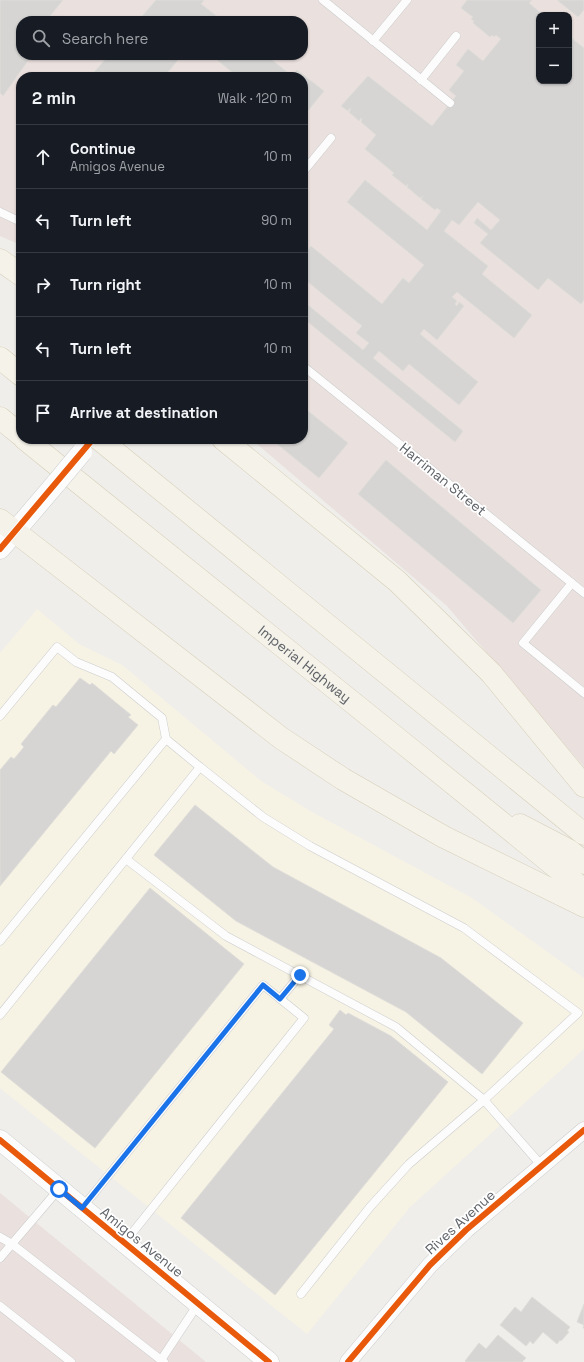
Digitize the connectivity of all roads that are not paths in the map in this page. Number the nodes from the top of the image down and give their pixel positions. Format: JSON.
{"nodes":[{"id":1,"x":323,"y":0,"type":"edge"},
{"id":2,"x":407,"y":0,"type":"edge"},
{"id":3,"x":456,"y":36,"type":"dead end"},
{"id":4,"x":373,"y":41,"type":"junction"},
{"id":5,"x":421,"y":80,"type":"junction"},
{"id":6,"x":450,"y":103,"type":"dead end"},
{"id":7,"x":331,"y":138,"type":"dead end"},
{"id":8,"x":308,"y":166,"type":"edge"},
{"id":9,"x":0,"y":212,"type":"edge"},
{"id":10,"x":16,"y":220,"type":"edge"},
{"id":11,"x":0,"y":260,"type":"edge"},
{"id":12,"x":16,"y":271,"type":"edge"},
{"id":13,"x":0,"y":358,"type":"edge"},
{"id":14,"x":308,"y":370,"type":"edge"},
{"id":15,"x":16,"y":371,"type":"edge"},
{"id":16,"x":0,"y":418,"type":"edge"},
{"id":17,"x":16,"y":431,"type":"edge"},
{"id":18,"x":31,"y":444,"type":"edge"},
{"id":19,"x":88,"y":444,"type":"edge"},
{"id":20,"x":105,"y":444,"type":"edge"},
{"id":21,"x":229,"y":444,"type":"edge"},
{"id":22,"x":7,"y":526,"type":"edge"},
{"id":23,"x":0,"y":549,"type":"edge"},
{"id":24,"x":572,"y":583,"type":"junction"},
{"id":25,"x":584,"y":593,"type":"edge"},
{"id":26,"x":584,"y":693,"type":"edge"},
{"id":27,"x":0,"y":716,"type":"edge"},
{"id":28,"x":166,"y":739,"type":"junction"},
{"id":29,"x":200,"y":767,"type":"junction"},
{"id":30,"x":584,"y":786,"type":"edge"},
{"id":31,"x":480,"y":804,"type":"junction"},
{"id":32,"x":584,"y":834,"type":"edge"},
{"id":33,"x":126,"y":859,"type":"junction"},
{"id":34,"x":584,"y":863,"type":"edge"},
{"id":35,"x":584,"y":890,"type":"edge"},
{"id":36,"x":584,"y":906,"type":"edge"},
{"id":37,"x":0,"y":941,"type":"edge"},
{"id":38,"x":300,"y":975,"type":"junction"},
{"id":39,"x":280,"y":999,"type":"junction"},
{"id":40,"x":0,"y":1015,"type":"edge"},
{"id":41,"x":484,"y":1100,"type":"junction"},
{"id":42,"x":584,"y":1130,"type":"edge"},
{"id":43,"x":0,"y":1140,"type":"edge"},
{"id":44,"x":542,"y":1166,"type":"junction"},
{"id":45,"x":59,"y":1189,"type":"junction"},
{"id":46,"x":82,"y":1208,"type":"junction"},
{"id":47,"x":0,"y":1237,"type":"edge"},
{"id":48,"x":125,"y":1242,"type":"junction"},
{"id":49,"x":12,"y":1244,"type":"junction"},
{"id":50,"x":0,"y":1258,"type":"edge"},
{"id":51,"x":301,"y":1294,"type":"dead end"},
{"id":52,"x":198,"y":1303,"type":"junction"},
{"id":53,"x":0,"y":1306,"type":"edge"},
{"id":54,"x":162,"y":1361,"type":"edge"},
{"id":55,"x":71,"y":1362,"type":"edge"},
{"id":56,"x":269,"y":1362,"type":"edge"},
{"id":57,"x":348,"y":1362,"type":"edge"}],
"edges":[{"from":1,"to":4,"type":"lane"},
{"from":2,"to":4,"type":"lane"},
{"from":3,"to":5,"type":"lane"},
{"from":4,"to":5,"type":"lane"},
{"from":5,"to":6,"type":"lane"},
{"from":7,"to":8,"type":"lane"},
{"from":9,"to":10,"type":"lane"},
{"from":11,"to":12,"type":"main road"},
{"from":13,"to":15,"type":"main road"},
{"from":14,"to":24,"type":"lane","name":"Harriman Street"},
{"from":16,"to":17,"type":"main road"},
{"from":18,"to":31,"type":"main road","name":"Imperial Highway"},
{"from":19,"to":22,"type":"street","bridge":true},
{"from":20,"to":32,"type":"main road"},
{"from":21,"to":30,"type":"main road"},
{"from":22,"to":23,"type":"street"},
{"from":22,"to":36,"type":"main road"},
{"from":24,"to":25,"type":"lane","name":"Harriman Street"},
{"from":24,"to":26,"type":"lane"},
{"from":27,"to":28,"type":"lane"},
{"from":28,"to":29,"type":"lane"},
{"from":28,"to":37,"type":"lane"},
{"from":29,"to":33,"type":"lane"},
{"from":29,"to":41,"type":"lane"},
{"from":31,"to":34,"type":"main road"},
{"from":31,"to":35,"type":"main road","name":"Imperial Highway"},
{"from":33,"to":38,"type":"lane"},
{"from":33,"to":40,"type":"lane"},
{"from":38,"to":39,"type":"lane"},
{"from":38,"to":41,"type":"lane"},
{"from":39,"to":46,"type":"lane"},
{"from":39,"to":48,"type":"lane"},
{"from":41,"to":44,"type":"lane"},
{"from":41,"to":51,"type":"lane"},
{"from":42,"to":44,"type":"street","name":"Rives Avenue"},
{"from":43,"to":45,"type":"street","name":"Amigos Avenue"},
{"from":44,"to":57,"type":"street","name":"Rives Avenue"},
{"from":45,"to":46,"type":"street","name":"Amigos Avenue"},
{"from":45,"to":49,"type":"lane"},
{"from":46,"to":48,"type":"street","name":"Amigos Avenue"},
{"from":47,"to":49,"type":"lane"},
{"from":48,"to":52,"type":"street","name":"Amigos Avenue"},
{"from":49,"to":50,"type":"lane"},
{"from":49,"to":54,"type":"lane"},
{"from":52,"to":54,"type":"lane"},
{"from":52,"to":56,"type":"street","name":"Amigos Avenue"},
{"from":53,"to":55,"type":"lane"}]}
